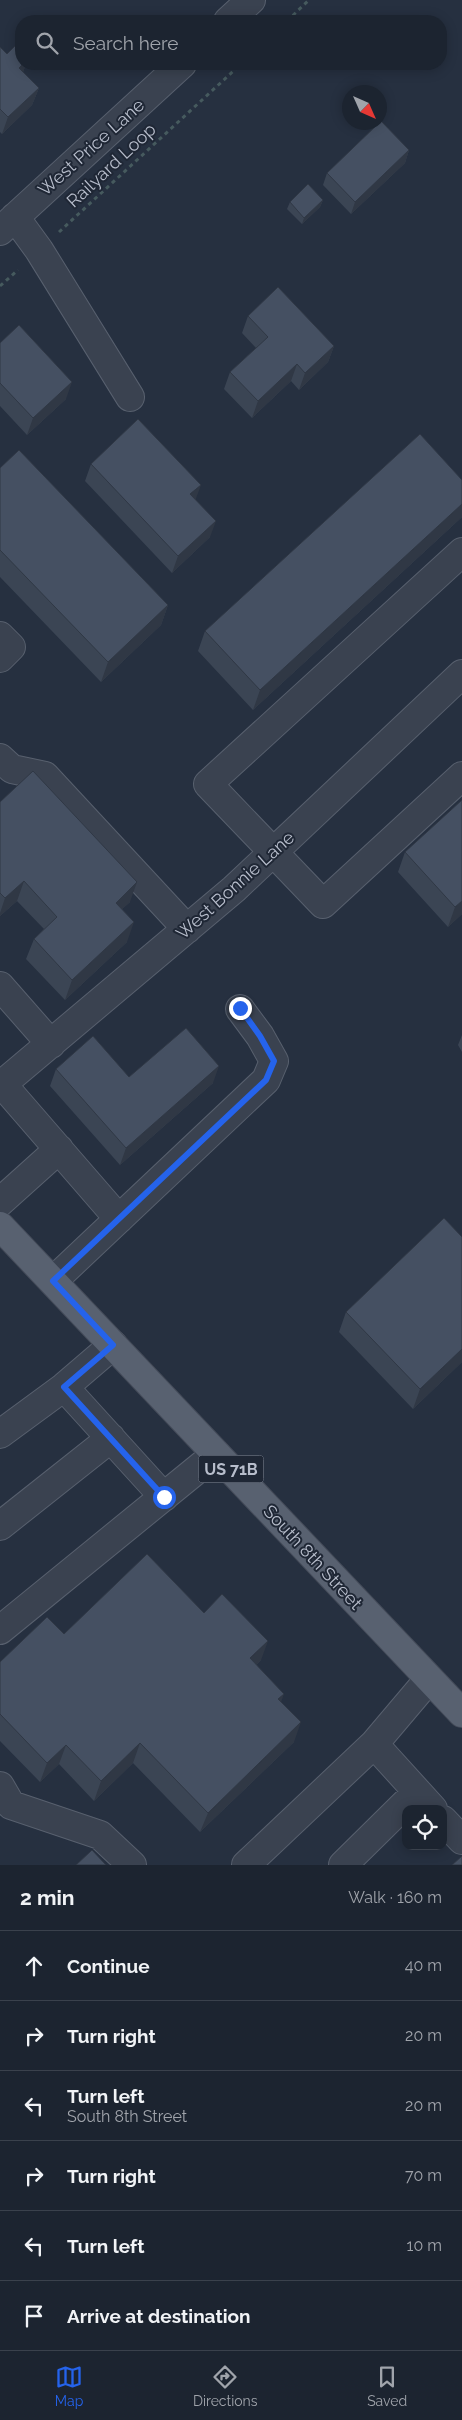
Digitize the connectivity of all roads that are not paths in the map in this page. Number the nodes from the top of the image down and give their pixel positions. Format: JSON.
{"nodes":[{"id":1,"x":251,"y":0,"type":"edge"},
{"id":2,"x":235,"y":15,"type":"edge"},
{"id":3,"x":175,"y":70,"type":"edge"},
{"id":4,"x":7,"y":224,"type":"edge"},
{"id":5,"x":130,"y":397,"type":"dead end"},
{"id":6,"x":462,"y":552,"type":"edge"},
{"id":7,"x":0,"y":636,"type":"edge"},
{"id":8,"x":0,"y":658,"type":"edge"},
{"id":9,"x":462,"y":674,"type":"edge"},
{"id":10,"x":0,"y":758,"type":"edge"},
{"id":11,"x":462,"y":776,"type":"edge"},
{"id":12,"x":274,"y":851,"type":"junction"},
{"id":13,"x":187,"y":929,"type":"junction"},
{"id":14,"x":0,"y":986,"type":"edge"},
{"id":15,"x":240,"y":1008,"type":"dead end"},
{"id":16,"x":52,"y":1044,"type":"junction"},
{"id":17,"x":1,"y":1085,"type":"edge"},
{"id":18,"x":59,"y":1149,"type":"junction"},
{"id":19,"x":0,"y":1202,"type":"edge"},
{"id":20,"x":119,"y":1219,"type":"junction"},
{"id":21,"x":0,"y":1226,"type":"edge"},
{"id":22,"x":53,"y":1281,"type":"junction"},
{"id":23,"x":113,"y":1345,"type":"junction"},
{"id":24,"x":64,"y":1387,"type":"junction"},
{"id":25,"x":0,"y":1434,"type":"edge"},
{"id":26,"x":111,"y":1438,"type":"junction"},
{"id":27,"x":216,"y":1454,"type":"junction"},
{"id":28,"x":164,"y":1497,"type":"junction"},
{"id":29,"x":0,"y":1526,"type":"edge"},
{"id":30,"x":0,"y":1630,"type":"edge"},
{"id":31,"x":429,"y":1679,"type":"junction"},
{"id":32,"x":462,"y":1713,"type":"edge"},
{"id":33,"x":374,"y":1744,"type":"junction"},
{"id":34,"x":0,"y":1786,"type":"edge"},
{"id":35,"x":425,"y":1800,"type":"edge"},
{"id":36,"x":447,"y":1824,"type":"edge"},
{"id":37,"x":462,"y":1840,"type":"edge"},
{"id":38,"x":132,"y":1865,"type":"edge"},
{"id":39,"x":246,"y":1865,"type":"edge"},
{"id":40,"x":343,"y":1865,"type":"edge"}],
"edges":[{"from":1,"to":2,"type":"street"},
{"from":3,"to":4,"type":"street","name":"West Price Lane"},
{"from":4,"to":5,"type":"street"},
{"from":6,"to":12,"type":"street"},
{"from":7,"to":8,"type":"street"},
{"from":9,"to":12,"type":"street","name":"West Bonnie Lane"},
{"from":10,"to":13,"type":"street"},
{"from":11,"to":12,"type":"street"},
{"from":12,"to":13,"type":"street","name":"West Bonnie Lane"},
{"from":13,"to":16,"type":"street","name":"West Bonnie Lane"},
{"from":14,"to":16,"type":"street"},
{"from":15,"to":20,"type":"street"},
{"from":16,"to":17,"type":"street","name":"West Bonnie Lane"},
{"from":17,"to":18,"type":"street"},
{"from":18,"to":19,"type":"street"},
{"from":18,"to":20,"type":"street"},
{"from":20,"to":22,"type":"street"},
{"from":21,"to":22,"type":"main road","name":"South 8th Street","number":"US 71B"},
{"from":22,"to":23,"type":"main road","name":"South 8th Street","number":"US 71B"},
{"from":23,"to":24,"type":"street"},
{"from":23,"to":27,"type":"main road","name":"South 8th Street","number":"US 71B"},
{"from":24,"to":25,"type":"street"},
{"from":24,"to":26,"type":"street"},
{"from":26,"to":28,"type":"street"},
{"from":26,"to":29,"type":"street"},
{"from":27,"to":28,"type":"street"},
{"from":27,"to":31,"type":"main road","name":"South 8th Street","number":"US 71B"},
{"from":28,"to":30,"type":"street"},
{"from":31,"to":32,"type":"main road","name":"South 8th Street","number":"US 71B"},
{"from":31,"to":33,"type":"street"},
{"from":33,"to":35,"type":"street"},
{"from":33,"to":39,"type":"street"},
{"from":34,"to":38,"type":"street"},
{"from":35,"to":40,"type":"street"},
{"from":36,"to":37,"type":"street"}]}
